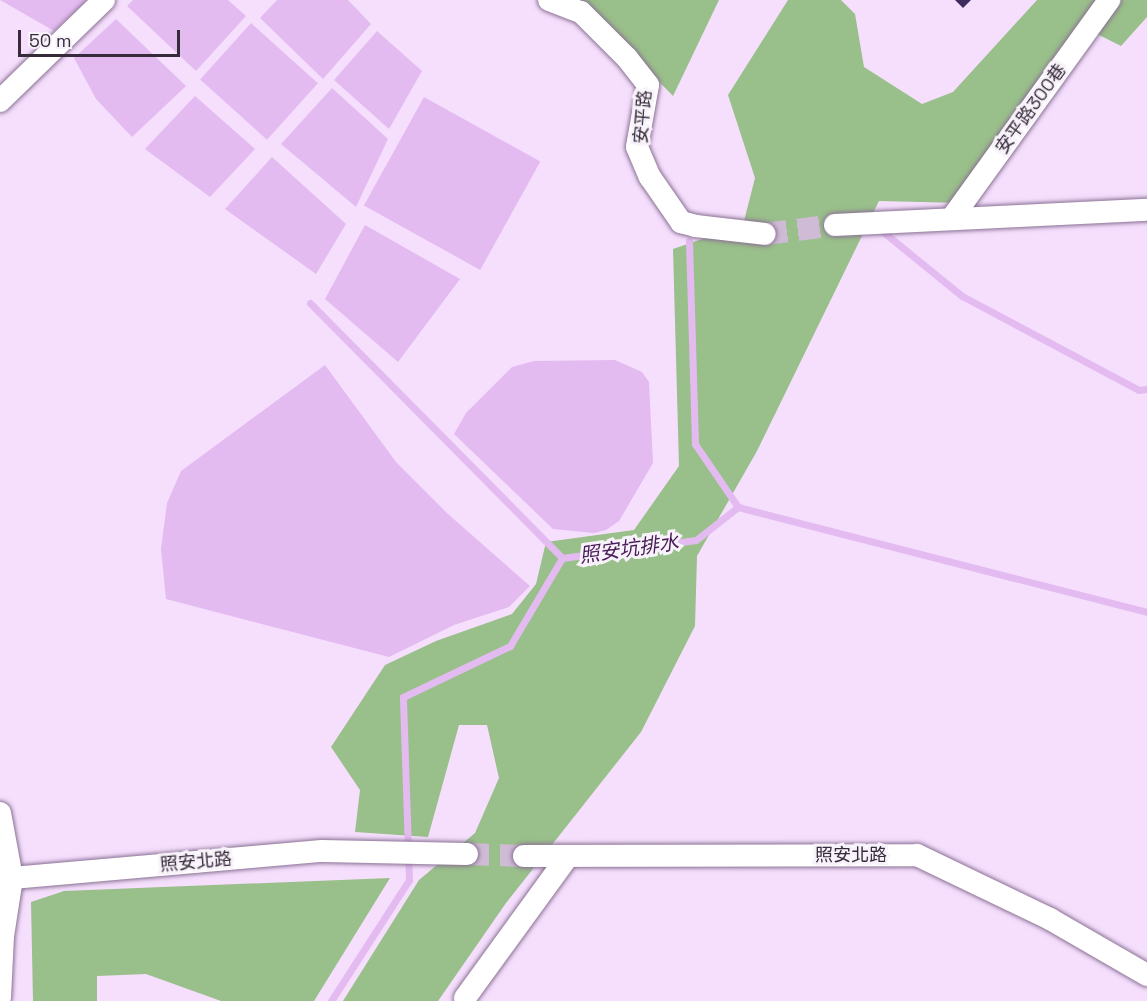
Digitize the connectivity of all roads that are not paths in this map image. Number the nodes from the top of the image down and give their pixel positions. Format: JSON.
{"nodes":[{"id":1,"x":104,"y":0,"type":"edge"},
{"id":2,"x":549,"y":0,"type":"edge"},
{"id":3,"x":1109,"y":0,"type":"edge"},
{"id":4,"x":0,"y":101,"type":"edge"},
{"id":5,"x":1147,"y":210,"type":"edge"},
{"id":6,"x":952,"y":218,"type":"junction"},
{"id":7,"x":836,"y":225,"type":"tunnel mouth"},
{"id":8,"x":765,"y":234,"type":"tunnel mouth"},
{"id":9,"x":0,"y":813,"type":"edge"},
{"id":10,"x":468,"y":854,"type":"tunnel mouth"},
{"id":11,"x":524,"y":856,"type":"tunnel mouth"},
{"id":12,"x":568,"y":856,"type":"junction"},
{"id":13,"x":6,"y":881,"type":"edge"},
{"id":14,"x":1147,"y":975,"type":"edge"},
{"id":15,"x":0,"y":997,"type":"edge"},
{"id":16,"x":465,"y":998,"type":"dead end"}],
"edges":[{"from":1,"to":4,"type":"street"},
{"from":2,"to":8,"type":"street","name":"安平路"},
{"from":3,"to":6,"type":"street","name":"安平路300巷"},
{"from":5,"to":6,"type":"street"},
{"from":6,"to":7,"type":"street"},
{"from":9,"to":13,"type":"street"},
{"from":10,"to":13,"type":"street","name":"照安北路"},
{"from":11,"to":12,"type":"street","name":"照安北路"},
{"from":12,"to":14,"type":"street","name":"照安北路"},
{"from":12,"to":16,"type":"street"},
{"from":13,"to":15,"type":"street"}]}
